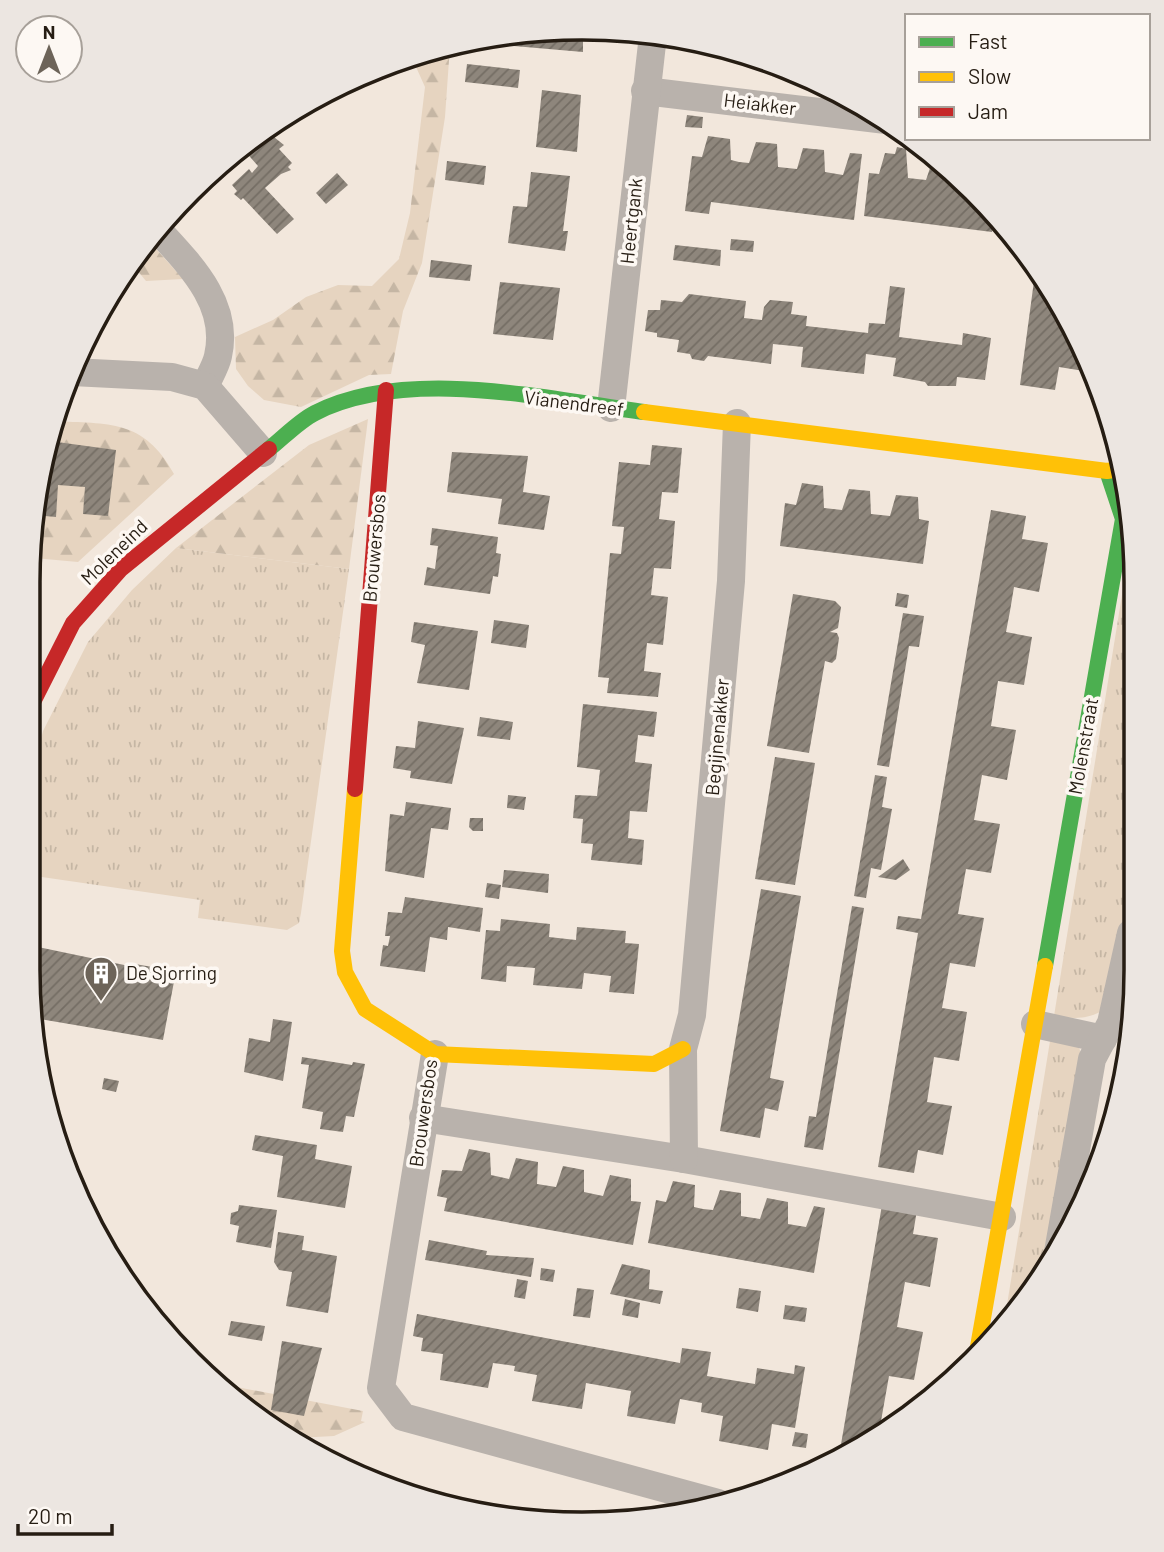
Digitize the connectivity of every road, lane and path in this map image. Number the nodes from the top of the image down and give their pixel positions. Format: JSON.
{"nodes":[{"id":1,"x":652,"y":45,"type":"edge"},
{"id":2,"x":645,"y":91,"type":"junction"},
{"id":3,"x":855,"y":114,"type":"edge"},
{"id":4,"x":165,"y":237,"type":"edge"},
{"id":5,"x":82,"y":373,"type":"edge"},
{"id":6,"x":205,"y":386,"type":"junction"},
{"id":7,"x":386,"y":390,"type":"junction"},
{"id":8,"x":611,"y":408,"type":"junction"},
{"id":9,"x":737,"y":423,"type":"junction"},
{"id":10,"x":263,"y":453,"type":"junction"},
{"id":11,"x":1112,"y":470,"type":"edge"},
{"id":12,"x":1121,"y":530,"type":"edge"},
{"id":13,"x":40,"y":688,"type":"edge"},
{"id":14,"x":1124,"y":964,"type":"edge"},
{"id":15,"x":1035,"y":1024,"type":"junction"},
{"id":16,"x":1103,"y":1039,"type":"junction"},
{"id":17,"x":683,"y":1049,"type":"junction"},
{"id":18,"x":435,"y":1054,"type":"junction"},
{"id":19,"x":423,"y":1118,"type":"junction"},
{"id":20,"x":684,"y":1159,"type":"junction"},
{"id":21,"x":1002,"y":1217,"type":"junction"},
{"id":22,"x":1064,"y":1217,"type":"edge"},
{"id":23,"x":980,"y":1337,"type":"edge"},
{"id":24,"x":700,"y":1498,"type":"edge"}],
"edges":[{"from":1,"to":2,"type":"street","name":"Heertgank"},
{"from":2,"to":3,"type":"street","name":"Heiakker"},
{"from":2,"to":8,"type":"street","name":"Heertgank"},
{"from":4,"to":6,"type":"street"},
{"from":5,"to":6,"type":"street"},
{"from":6,"to":10,"type":"street"},
{"from":7,"to":8,"type":"street","name":"Vianendreef"},
{"from":7,"to":10,"type":"street","name":"Vianendreef"},
{"from":7,"to":18,"type":"street","name":"Brouwersbos"},
{"from":8,"to":9,"type":"street","name":"Vianendreef"},
{"from":9,"to":11,"type":"street","name":"Vianendreef"},
{"from":9,"to":17,"type":"street","name":"Begijnenakker"},
{"from":10,"to":13,"type":"street","name":"Moleneind"},
{"from":12,"to":15,"type":"street","name":"Molenstraat"},
{"from":14,"to":16,"type":"street"},
{"from":15,"to":16,"type":"street"},
{"from":15,"to":21,"type":"street","name":"Molenstraat"},
{"from":16,"to":22,"type":"street"},
{"from":17,"to":18,"type":"street"},
{"from":17,"to":20,"type":"street","name":"Begijnenakker"},
{"from":18,"to":19,"type":"street","name":"Brouwersbos"},
{"from":19,"to":20,"type":"street"},
{"from":19,"to":24,"type":"street","name":"Brouwersbos"},
{"from":20,"to":21,"type":"street"},
{"from":21,"to":23,"type":"street","name":"Molenstraat"}]}
